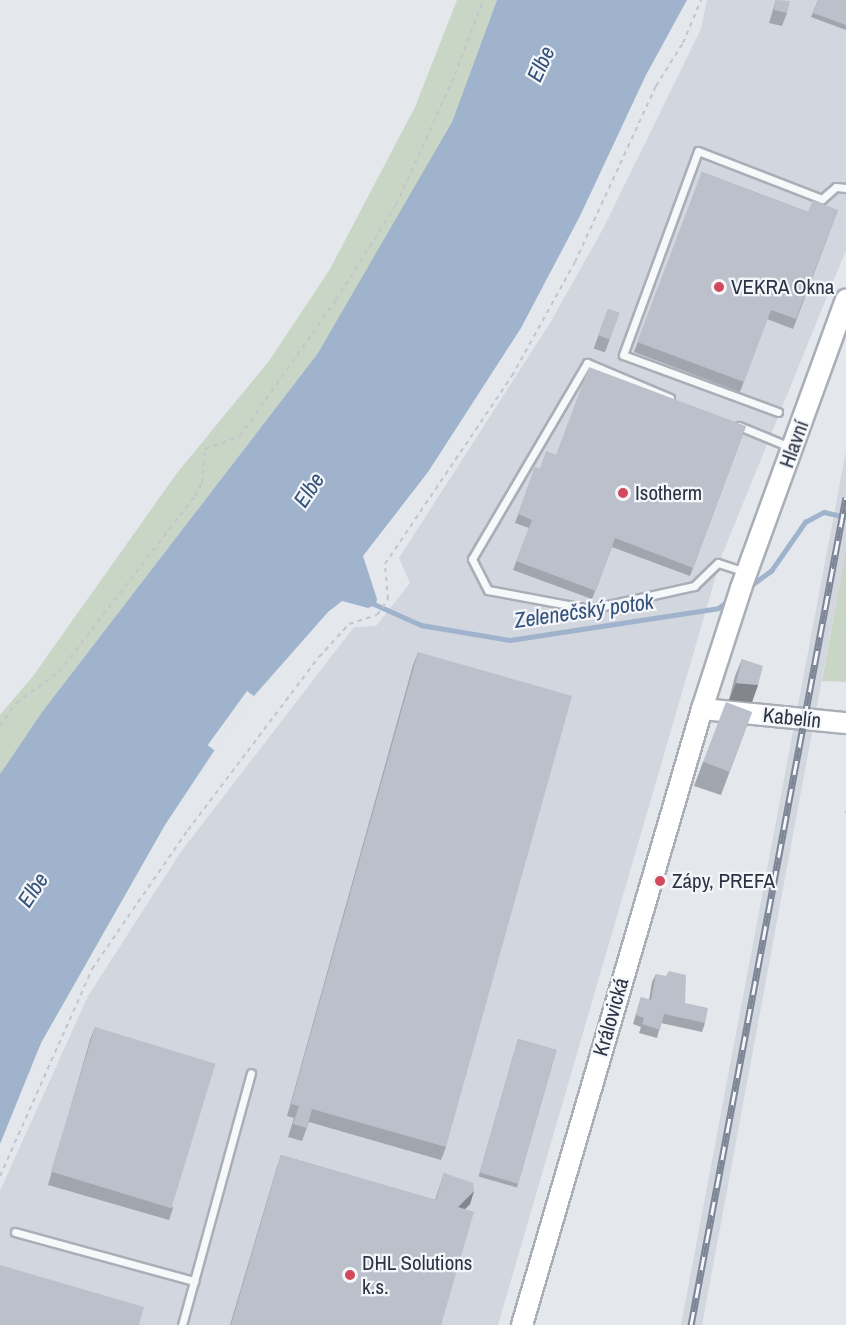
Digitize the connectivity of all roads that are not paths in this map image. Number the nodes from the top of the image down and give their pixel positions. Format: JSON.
{"nodes":[{"id":1,"x":846,"y":188,"type":"edge"},
{"id":2,"x":846,"y":300,"type":"edge"},
{"id":3,"x":675,"y":400,"type":"edge"},
{"id":4,"x":778,"y":412,"type":"dead end"},
{"id":5,"x":730,"y":423,"type":"edge"},
{"id":6,"x":792,"y":448,"type":"junction"},
{"id":7,"x":744,"y":580,"type":"junction"},
{"id":8,"x":729,"y":625,"type":"joint"},
{"id":9,"x":702,"y":709,"type":"junction"},
{"id":10,"x":846,"y":723,"type":"edge"},
{"id":11,"x":251,"y":1073,"type":"dead end"},
{"id":12,"x":15,"y":1232,"type":"dead end"},
{"id":13,"x":194,"y":1281,"type":"junction"},
{"id":14,"x":182,"y":1325,"type":"edge"},
{"id":15,"x":522,"y":1325,"type":"edge"}],
"edges":[{"from":1,"to":4,"type":"lane"},
{"from":2,"to":6,"type":"main road","name":"Hlavní"},
{"from":3,"to":7,"type":"lane"},
{"from":5,"to":6,"type":"lane"},
{"from":6,"to":7,"type":"main road","name":"Hlavní"},
{"from":7,"to":8,"type":"main road","name":"Hlavní"},
{"from":8,"to":9,"type":"main road","name":"Královická"},
{"from":9,"to":10,"type":"main road","name":"Kabelín"},
{"from":9,"to":15,"type":"main road","name":"Královická"},
{"from":11,"to":13,"type":"lane"},
{"from":12,"to":13,"type":"lane"},
{"from":13,"to":14,"type":"lane"}]}
